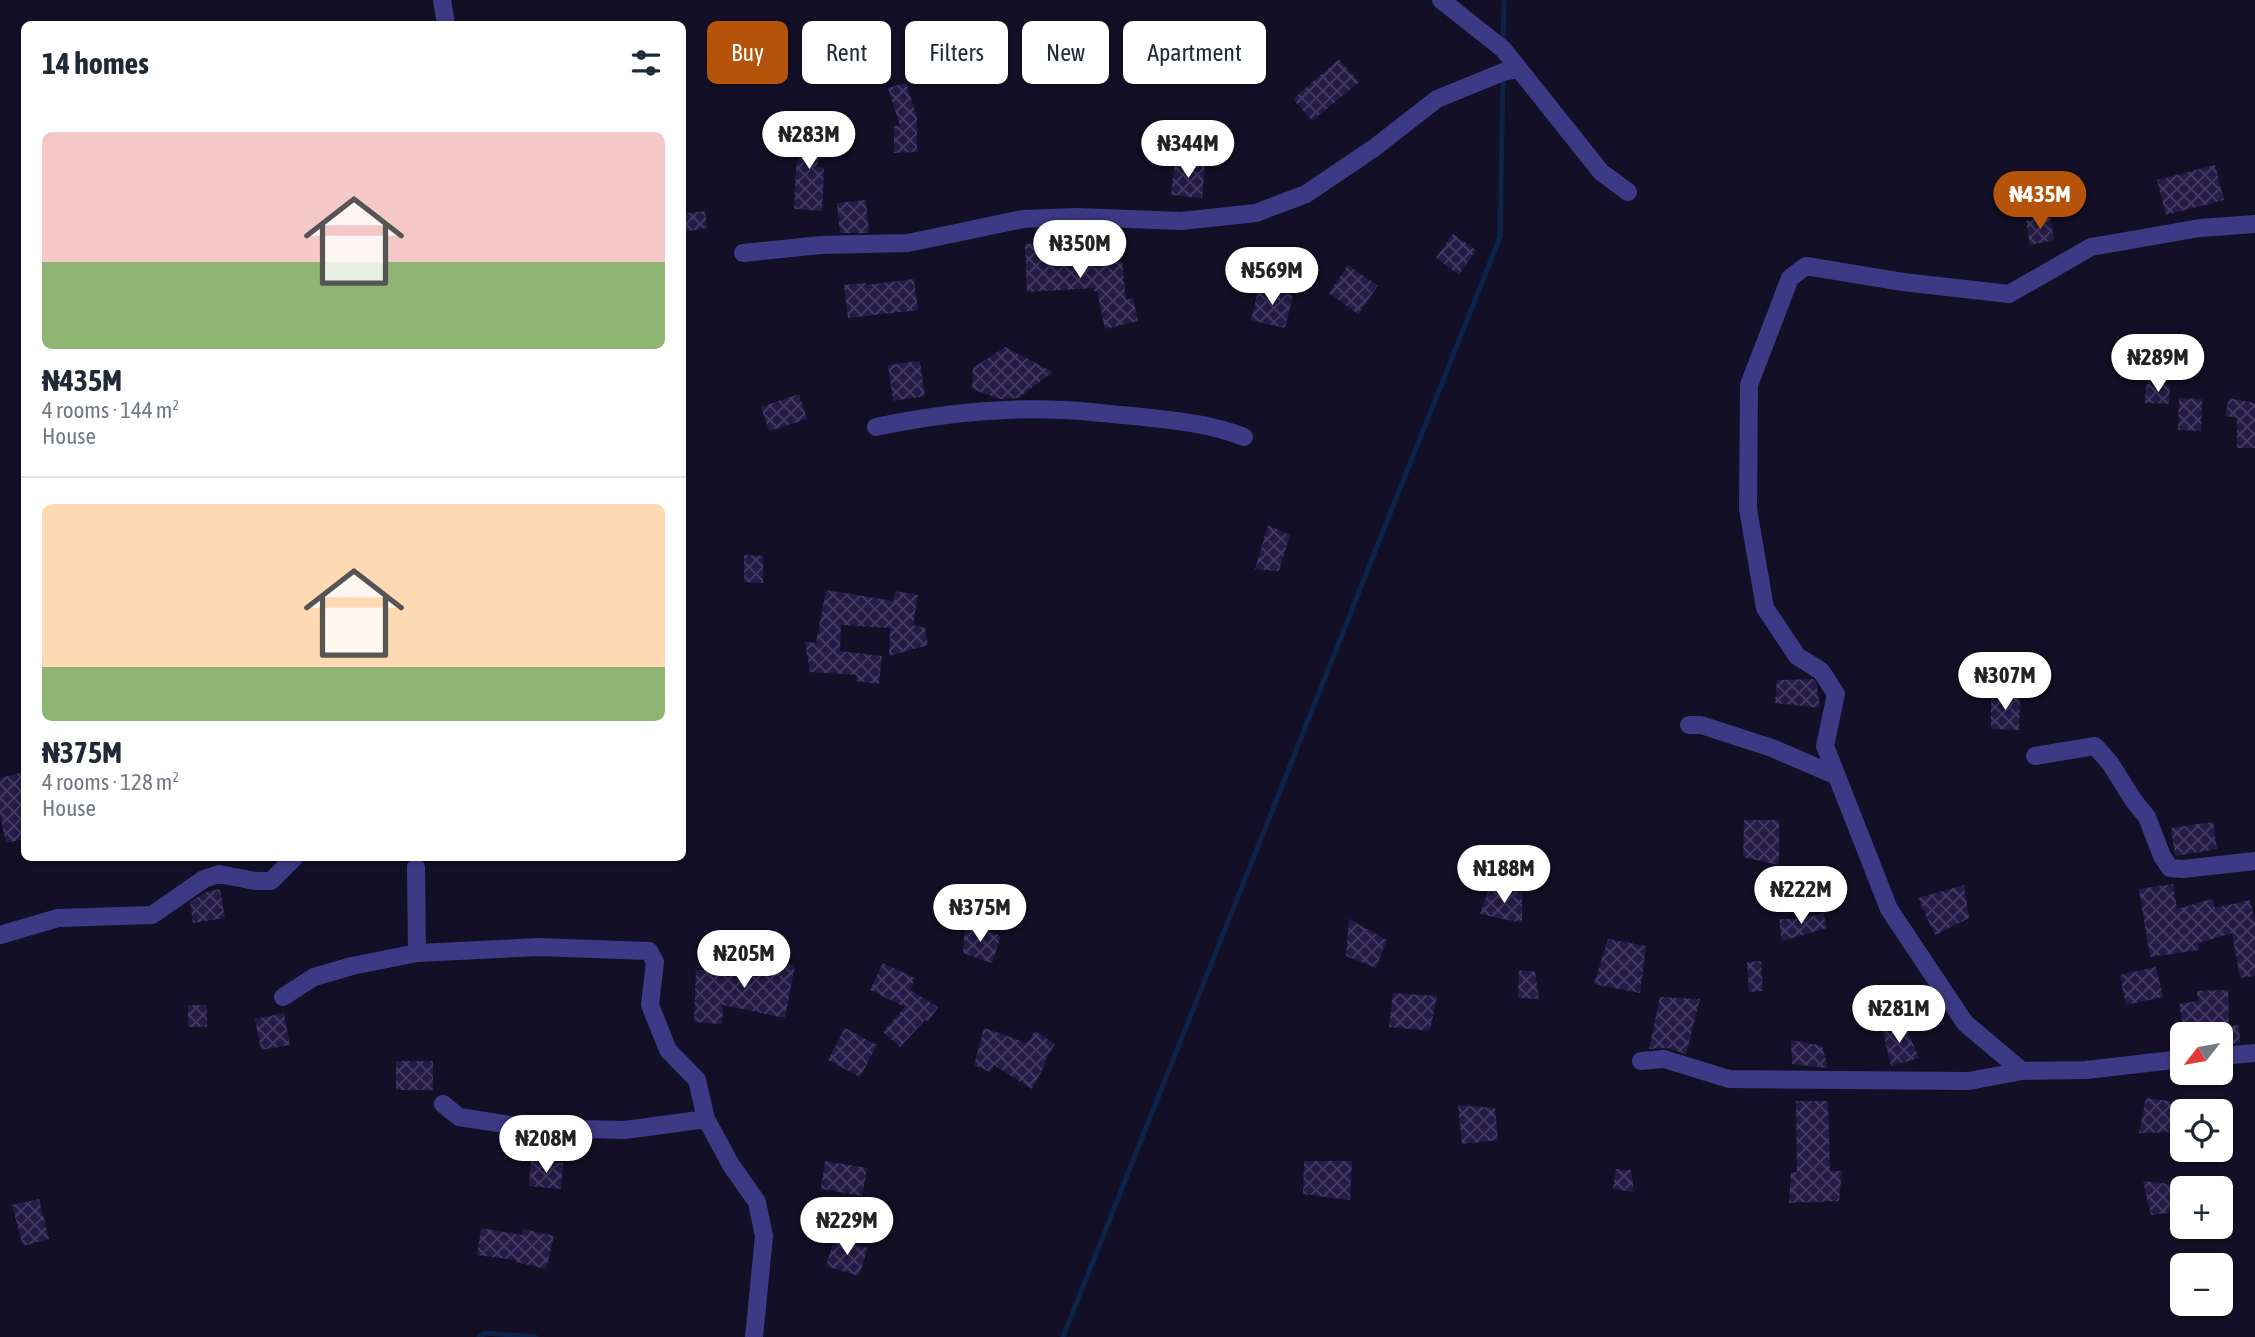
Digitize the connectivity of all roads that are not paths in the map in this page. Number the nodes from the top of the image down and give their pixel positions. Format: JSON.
{"nodes":[{"id":1,"x":442,"y":0,"type":"edge"},
{"id":2,"x":1441,"y":0,"type":"edge"},
{"id":3,"x":446,"y":21,"type":"edge"},
{"id":4,"x":1519,"y":69,"type":"junction"},
{"id":5,"x":1629,"y":192,"type":"dead end"},
{"id":6,"x":2255,"y":224,"type":"edge"},
{"id":7,"x":743,"y":253,"type":"dead end"},
{"id":8,"x":876,"y":427,"type":"dead end"},
{"id":9,"x":1244,"y":437,"type":"dead end"},
{"id":10,"x":1689,"y":725,"type":"dead end"},
{"id":11,"x":2035,"y":756,"type":"dead end"},
{"id":12,"x":1837,"y":776,"type":"junction"},
{"id":13,"x":291,"y":861,"type":"edge"},
{"id":14,"x":2255,"y":861,"type":"edge"},
{"id":15,"x":416,"y":867,"type":"dead end"},
{"id":16,"x":0,"y":935,"type":"edge"},
{"id":17,"x":417,"y":953,"type":"junction"},
{"id":18,"x":283,"y":997,"type":"dead end"},
{"id":19,"x":2255,"y":1054,"type":"edge"},
{"id":20,"x":2233,"y":1055,"type":"edge"},
{"id":21,"x":2170,"y":1060,"type":"edge"},
{"id":22,"x":1641,"y":1061,"type":"dead end"},
{"id":23,"x":2022,"y":1071,"type":"junction"},
{"id":24,"x":443,"y":1104,"type":"dead end"},
{"id":25,"x":706,"y":1119,"type":"junction"},
{"id":26,"x":754,"y":1337,"type":"edge"}],
"edges":[{"from":1,"to":3,"type":"street"},
{"from":2,"to":4,"type":"street"},
{"from":4,"to":5,"type":"street"},
{"from":4,"to":7,"type":"street"},
{"from":6,"to":12,"type":"street"},
{"from":8,"to":9,"type":"street"},
{"from":10,"to":12,"type":"street"},
{"from":11,"to":14,"type":"street"},
{"from":12,"to":23,"type":"street"},
{"from":13,"to":16,"type":"street"},
{"from":15,"to":17,"type":"street"},
{"from":17,"to":18,"type":"street"},
{"from":17,"to":25,"type":"street"},
{"from":19,"to":20,"type":"street"},
{"from":21,"to":23,"type":"street"},
{"from":22,"to":23,"type":"street"},
{"from":24,"to":25,"type":"street"},
{"from":25,"to":26,"type":"street"}]}
